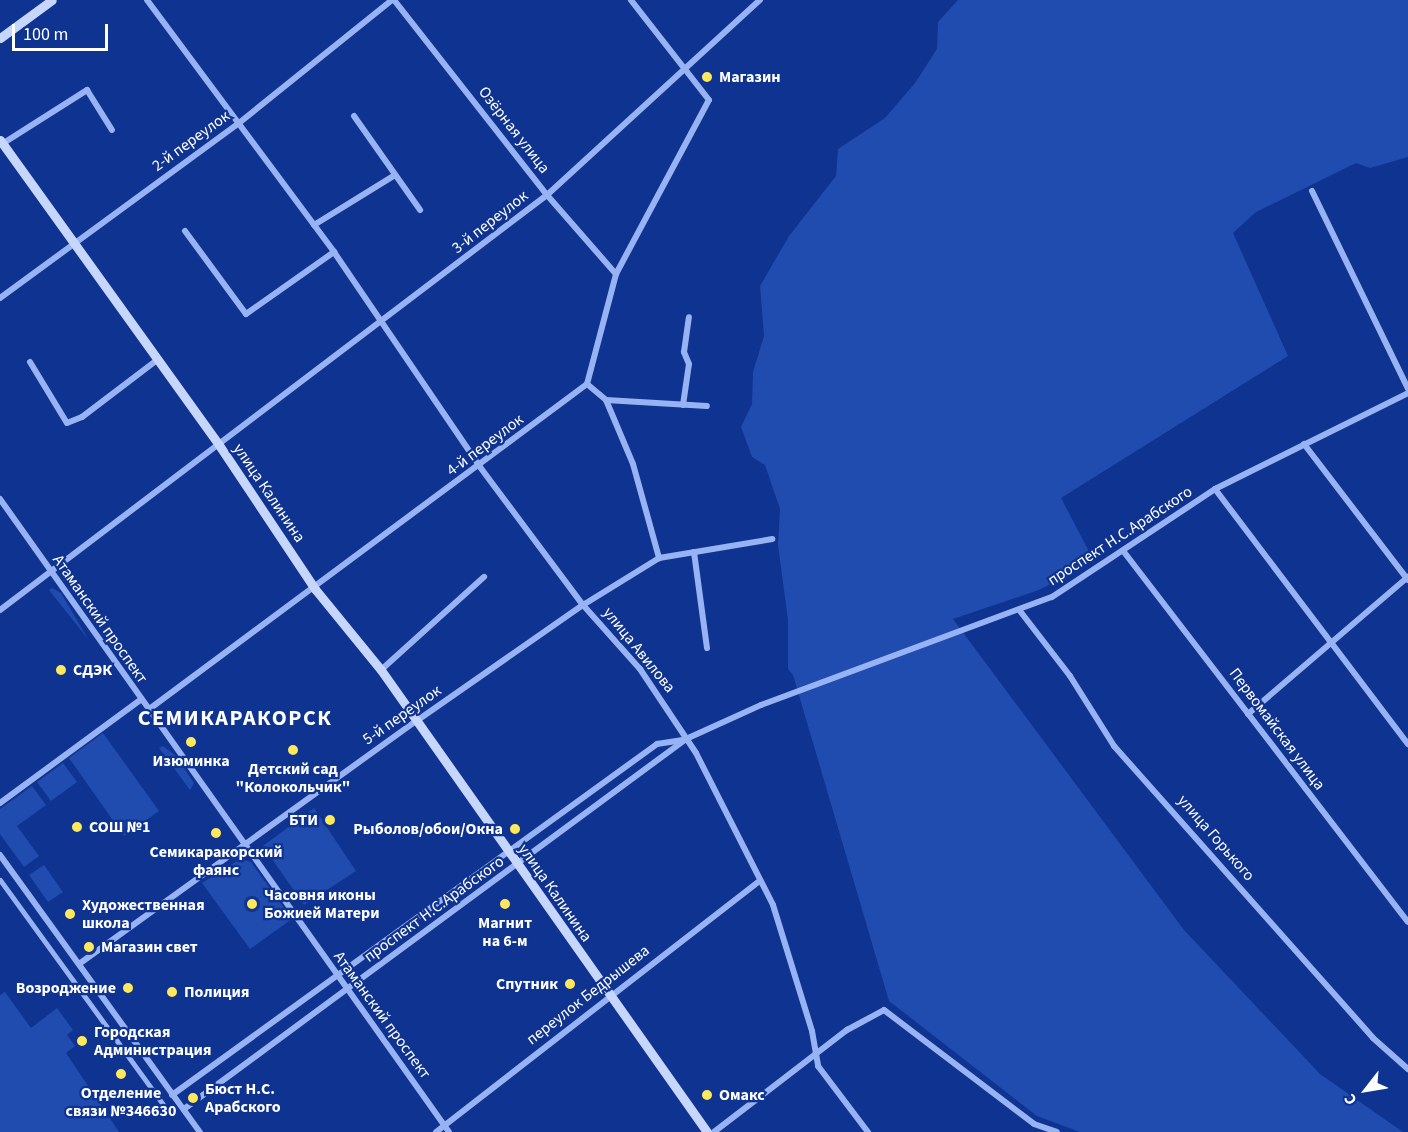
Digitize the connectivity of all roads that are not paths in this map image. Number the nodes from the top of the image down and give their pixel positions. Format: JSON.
{"nodes":[{"id":1,"x":52,"y":0,"type":"edge"},
{"id":2,"x":147,"y":0,"type":"edge"},
{"id":3,"x":393,"y":0,"type":"edge"},
{"id":4,"x":631,"y":0,"type":"edge"},
{"id":5,"x":760,"y":0,"type":"edge"},
{"id":6,"x":0,"y":38,"type":"edge"},
{"id":7,"x":684,"y":72,"type":"junction"},
{"id":8,"x":354,"y":116,"type":"dead end"},
{"id":9,"x":238,"y":123,"type":"junction"},
{"id":10,"x":112,"y":130,"type":"dead end"},
{"id":11,"x":1,"y":142,"type":"edge"},
{"id":12,"x":396,"y":175,"type":"junction"},
{"id":13,"x":1312,"y":191,"type":"dead end"},
{"id":14,"x":547,"y":195,"type":"junction"},
{"id":15,"x":420,"y":210,"type":"dead end"},
{"id":16,"x":314,"y":225,"type":"junction"},
{"id":17,"x":185,"y":231,"type":"dead end"},
{"id":18,"x":74,"y":243,"type":"junction"},
{"id":19,"x":334,"y":252,"type":"junction"},
{"id":20,"x":616,"y":274,"type":"junction"},
{"id":21,"x":0,"y":298,"type":"edge"},
{"id":22,"x":689,"y":317,"type":"dead end"},
{"id":23,"x":380,"y":323,"type":"junction"},
{"id":24,"x":157,"y":360,"type":"junction"},
{"id":25,"x":30,"y":362,"type":"dead end"},
{"id":26,"x":587,"y":384,"type":"junction"},
{"id":27,"x":1408,"y":389,"type":"edge"},
{"id":28,"x":1408,"y":393,"type":"edge"},
{"id":29,"x":606,"y":400,"type":"junction"},
{"id":30,"x":683,"y":405,"type":"junction"},
{"id":31,"x":707,"y":406,"type":"dead end"},
{"id":32,"x":1304,"y":444,"type":"junction"},
{"id":33,"x":219,"y":445,"type":"junction"},
{"id":34,"x":480,"y":467,"type":"junction"},
{"id":35,"x":1215,"y":489,"type":"junction"},
{"id":36,"x":1,"y":502,"type":"edge"},
{"id":37,"x":772,"y":539,"type":"dead end"},
{"id":38,"x":694,"y":552,"type":"junction"},
{"id":39,"x":1124,"y":552,"type":"junction"},
{"id":40,"x":658,"y":558,"type":"junction"},
{"id":41,"x":51,"y":573,"type":"junction"},
{"id":42,"x":484,"y":577,"type":"dead end"},
{"id":43,"x":1408,"y":579,"type":"edge"},
{"id":44,"x":315,"y":589,"type":"junction"},
{"id":45,"x":583,"y":605,"type":"junction"},
{"id":46,"x":0,"y":610,"type":"edge"},
{"id":47,"x":1020,"y":611,"type":"junction"},
{"id":48,"x":1334,"y":644,"type":"junction"},
{"id":49,"x":707,"y":648,"type":"dead end"},
{"id":50,"x":381,"y":670,"type":"junction"},
{"id":51,"x":140,"y":700,"type":"junction"},
{"id":52,"x":148,"y":710,"type":"junction"},
{"id":53,"x":1248,"y":714,"type":"junction"},
{"id":54,"x":415,"y":722,"type":"junction"},
{"id":55,"x":686,"y":739,"type":"junction"},
{"id":56,"x":1408,"y":744,"type":"edge"},
{"id":57,"x":0,"y":803,"type":"edge"},
{"id":58,"x":243,"y":845,"type":"junction"},
{"id":59,"x":508,"y":852,"type":"junction"},
{"id":60,"x":0,"y":855,"type":"edge"},
{"id":61,"x":517,"y":866,"type":"junction"},
{"id":62,"x":0,"y":880,"type":"edge"},
{"id":63,"x":760,"y":881,"type":"junction"},
{"id":64,"x":1408,"y":922,"type":"edge"},
{"id":65,"x":79,"y":964,"type":"junction"},
{"id":66,"x":336,"y":976,"type":"junction"},
{"id":67,"x":347,"y":990,"type":"junction"},
{"id":68,"x":609,"y":995,"type":"junction"},
{"id":69,"x":813,"y":1055,"type":"junction"},
{"id":70,"x":1408,"y":1069,"type":"edge"},
{"id":71,"x":172,"y":1095,"type":"junction"},
{"id":72,"x":163,"y":1104,"type":"dead end"},
{"id":73,"x":184,"y":1109,"type":"junction"},
{"id":74,"x":444,"y":1126,"type":"junction"},
{"id":75,"x":200,"y":1132,"type":"edge"},
{"id":76,"x":436,"y":1132,"type":"edge"},
{"id":77,"x":449,"y":1132,"type":"edge"},
{"id":78,"x":707,"y":1132,"type":"edge"},
{"id":79,"x":714,"y":1132,"type":"edge"},
{"id":80,"x":868,"y":1132,"type":"edge"},
{"id":81,"x":1057,"y":1132,"type":"edge"}],
"edges":[{"from":1,"to":6,"type":"main road"},
{"from":2,"to":9,"type":"street","name":"улица Авилова"},
{"from":3,"to":9,"type":"street","name":"2-й переулок"},
{"from":3,"to":14,"type":"street","name":"Озёрная улица"},
{"from":4,"to":7,"type":"street"},
{"from":5,"to":7,"type":"street","name":"3-й переулок"},
{"from":7,"to":14,"type":"street","name":"3-й переулок"},
{"from":7,"to":20,"type":"street"},
{"from":8,"to":12,"type":"street"},
{"from":9,"to":16,"type":"street","name":"улица Авилова"},
{"from":9,"to":18,"type":"street","name":"2-й переулок"},
{"from":10,"to":11,"type":"street","name":"улица Калинина"},
{"from":11,"to":18,"type":"main road","name":"улица Калинина"},
{"from":12,"to":15,"type":"street"},
{"from":12,"to":16,"type":"street"},
{"from":13,"to":27,"type":"street"},
{"from":14,"to":20,"type":"street","name":"Озёрная улица"},
{"from":14,"to":23,"type":"street","name":"3-й переулок"},
{"from":16,"to":19,"type":"street","name":"улица Авилова"},
{"from":17,"to":19,"type":"street"},
{"from":18,"to":21,"type":"street","name":"2-й переулок"},
{"from":18,"to":24,"type":"main road","name":"улица Калинина"},
{"from":19,"to":23,"type":"street","name":"улица Авилова"},
{"from":20,"to":26,"type":"street"},
{"from":22,"to":30,"type":"street"},
{"from":23,"to":33,"type":"street","name":"3-й переулок"},
{"from":23,"to":34,"type":"street","name":"улица Авилова"},
{"from":24,"to":25,"type":"street"},
{"from":24,"to":33,"type":"main road","name":"улица Калинина"},
{"from":26,"to":29,"type":"street"},
{"from":26,"to":34,"type":"street","name":"4-й переулок"},
{"from":28,"to":32,"type":"street","name":"проспект Н.С.Арабского"},
{"from":29,"to":30,"type":"street"},
{"from":29,"to":40,"type":"street"},
{"from":30,"to":31,"type":"street"},
{"from":32,"to":35,"type":"street","name":"проспект Н.С.Арабского"},
{"from":32,"to":43,"type":"street"},
{"from":33,"to":41,"type":"street","name":"3-й переулок"},
{"from":33,"to":44,"type":"main road","name":"улица Калинина"},
{"from":34,"to":44,"type":"street","name":"4-й переулок"},
{"from":34,"to":45,"type":"street","name":"улица Авилова"},
{"from":35,"to":39,"type":"street","name":"проспект Н.С.Арабского"},
{"from":35,"to":48,"type":"street"},
{"from":36,"to":41,"type":"street","name":"Атаманский проспект"},
{"from":37,"to":38,"type":"street","name":"5-й переулок"},
{"from":38,"to":40,"type":"street","name":"5-й переулок"},
{"from":38,"to":49,"type":"street"},
{"from":39,"to":47,"type":"street","name":"проспект Н.С.Арабского"},
{"from":39,"to":53,"type":"street","name":"Первомайская улица"},
{"from":40,"to":45,"type":"street","name":"5-й переулок"},
{"from":41,"to":46,"type":"street","name":"3-й переулок"},
{"from":41,"to":51,"type":"street","name":"Атаманский проспект"},
{"from":42,"to":50,"type":"street"},
{"from":43,"to":48,"type":"street"},
{"from":44,"to":50,"type":"main road","name":"улица Калинина"},
{"from":44,"to":52,"type":"street","name":"4-й переулок"},
{"from":45,"to":54,"type":"street","name":"5-й переулок"},
{"from":45,"to":55,"type":"street","name":"улица Авилова"},
{"from":47,"to":55,"type":"street","name":"проспект Н.С.Арабского"},
{"from":47,"to":70,"type":"street","name":"улица Горького"},
{"from":48,"to":53,"type":"street"},
{"from":48,"to":56,"type":"street"},
{"from":50,"to":54,"type":"main road","name":"улица Калинина"},
{"from":51,"to":52,"type":"street","name":"Атаманский проспект"},
{"from":51,"to":57,"type":"street"},
{"from":52,"to":58,"type":"street","name":"Атаманский проспект"},
{"from":53,"to":64,"type":"street","name":"Первомайская улица"},
{"from":54,"to":58,"type":"street","name":"5-й переулок"},
{"from":54,"to":59,"type":"main road","name":"улица Калинина"},
{"from":55,"to":59,"type":"street","name":"проспект Н.С.Арабского"},
{"from":55,"to":61,"type":"street","name":"проспект Н.С.Арабского"},
{"from":55,"to":63,"type":"street","name":"улица Авилова"},
{"from":58,"to":65,"type":"street","name":"5-й переулок"},
{"from":58,"to":66,"type":"street","name":"Атаманский проспект"},
{"from":59,"to":61,"type":"main road","name":"улица Калинина"},
{"from":59,"to":66,"type":"street","name":"проспект Н.С.Арабского"},
{"from":60,"to":65,"type":"street"},
{"from":61,"to":67,"type":"street","name":"проспект Н.С.Арабского"},
{"from":61,"to":68,"type":"main road","name":"улица Калинина"},
{"from":62,"to":72,"type":"street"},
{"from":63,"to":68,"type":"street","name":"переулок Бедрышева"},
{"from":63,"to":69,"type":"street","name":"улица Авилова"},
{"from":65,"to":71,"type":"street"},
{"from":66,"to":67,"type":"street","name":"Атаманский проспект"},
{"from":66,"to":71,"type":"street","name":"проспект Н.С.Арабского"},
{"from":67,"to":73,"type":"street","name":"проспект Н.С.Арабского"},
{"from":67,"to":74,"type":"street","name":"Атаманский проспект"},
{"from":68,"to":74,"type":"street","name":"переулок Бедрышева"},
{"from":68,"to":78,"type":"main road","name":"улица Калинина"},
{"from":69,"to":79,"type":"street"},
{"from":69,"to":80,"type":"street","name":"улица Авилова"},
{"from":69,"to":81,"type":"street"},
{"from":71,"to":73,"type":"street"},
{"from":73,"to":75,"type":"street"},
{"from":74,"to":76,"type":"street","name":"переулок Бедрышева"},
{"from":74,"to":77,"type":"street","name":"Атаманский проспект"}]}
